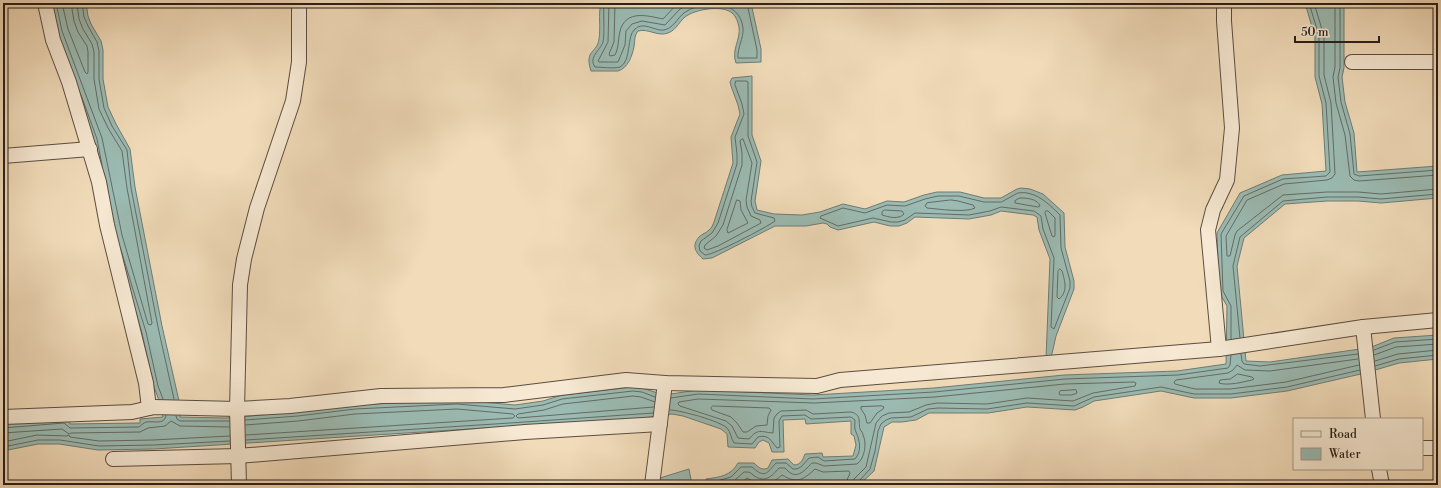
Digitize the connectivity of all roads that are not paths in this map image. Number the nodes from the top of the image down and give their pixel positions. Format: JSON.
{"nodes":[{"id":1,"x":45,"y":3,"type":"edge"},
{"id":2,"x":299,"y":3,"type":"edge"},
{"id":3,"x":1224,"y":3,"type":"edge"},
{"id":4,"x":1352,"y":62,"type":"dead end"},
{"id":5,"x":1438,"y":62,"type":"edge"},
{"id":6,"x":90,"y":149,"type":"junction"},
{"id":7,"x":3,"y":156,"type":"edge"},
{"id":8,"x":1438,"y":320,"type":"edge"},
{"id":9,"x":1363,"y":327,"type":"junction"},
{"id":10,"x":1220,"y":349,"type":"junction"},
{"id":11,"x":665,"y":388,"type":"junction"},
{"id":12,"x":154,"y":408,"type":"junction"},
{"id":13,"x":237,"y":411,"type":"junction"},
{"id":14,"x":3,"y":417,"type":"edge"},
{"id":15,"x":1373,"y":418,"type":"edge"},
{"id":16,"x":661,"y":421,"type":"junction"},
{"id":17,"x":1423,"y":448,"type":"edge"},
{"id":18,"x":1438,"y":448,"type":"edge"},
{"id":19,"x":238,"y":452,"type":"junction"},
{"id":20,"x":113,"y":459,"type":"dead end"},
{"id":21,"x":1379,"y":470,"type":"edge"},
{"id":22,"x":239,"y":485,"type":"edge"},
{"id":23,"x":652,"y":485,"type":"edge"},
{"id":24,"x":1382,"y":485,"type":"edge"}],
"edges":[{"from":1,"to":6,"type":"street"},
{"from":2,"to":13,"type":"street"},
{"from":3,"to":10,"type":"street"},
{"from":4,"to":5,"type":"street"},
{"from":6,"to":7,"type":"street"},
{"from":6,"to":12,"type":"street"},
{"from":8,"to":9,"type":"street"},
{"from":9,"to":10,"type":"street"},
{"from":9,"to":15,"type":"street"},
{"from":10,"to":11,"type":"street"},
{"from":11,"to":13,"type":"street"},
{"from":11,"to":16,"type":"street"},
{"from":12,"to":13,"type":"street"},
{"from":12,"to":14,"type":"street"},
{"from":13,"to":19,"type":"street"},
{"from":16,"to":19,"type":"street"},
{"from":16,"to":23,"type":"street"},
{"from":17,"to":18,"type":"street"},
{"from":19,"to":20,"type":"street"},
{"from":19,"to":22,"type":"street"},
{"from":21,"to":24,"type":"street"}]}
